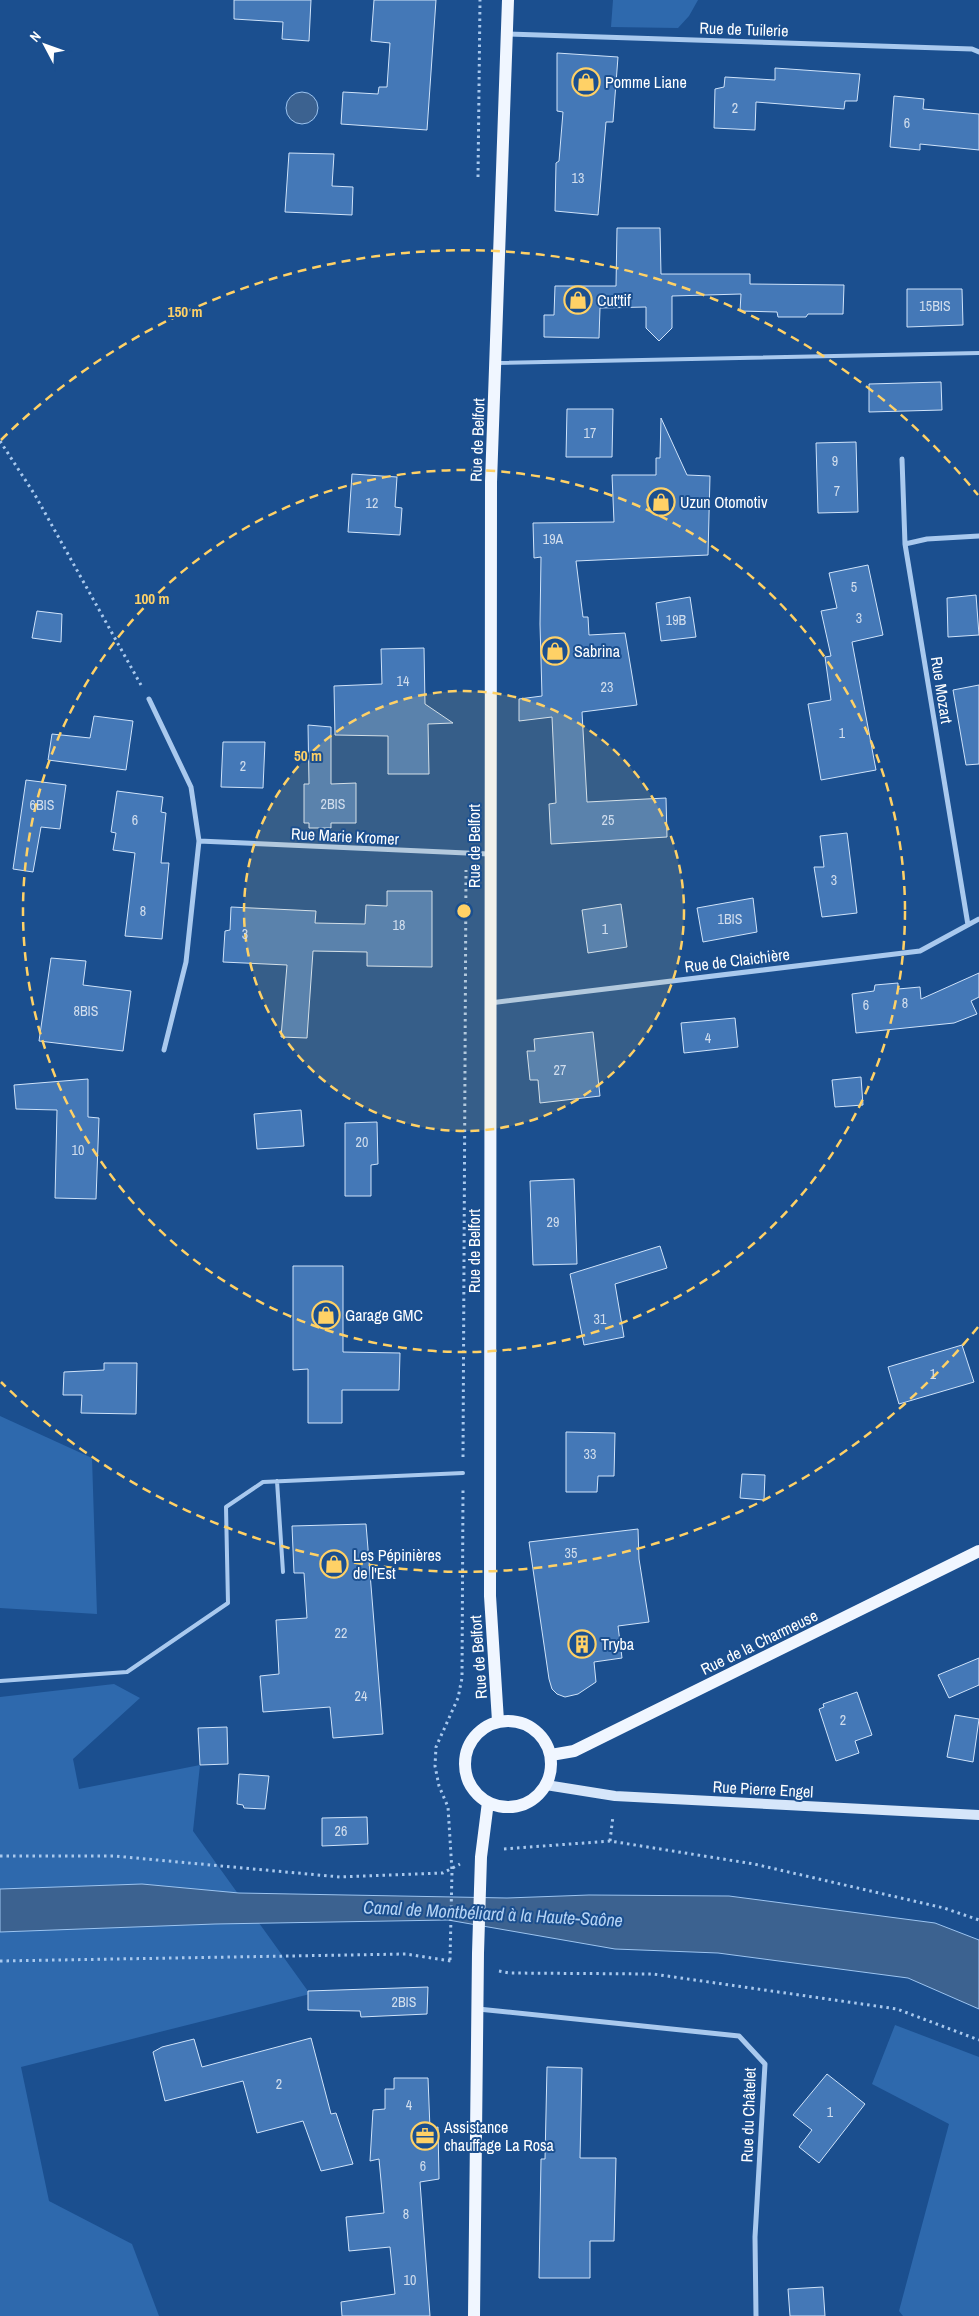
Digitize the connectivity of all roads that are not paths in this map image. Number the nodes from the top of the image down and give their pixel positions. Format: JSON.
{"nodes":[{"id":1,"x":508,"y":0,"type":"edge"},
{"id":2,"x":508,"y":34,"type":"junction"},
{"id":3,"x":979,"y":52,"type":"edge"},
{"id":4,"x":979,"y":353,"type":"edge"},
{"id":5,"x":497,"y":363,"type":"junction"},
{"id":6,"x":902,"y":459,"type":"dead end"},
{"id":7,"x":979,"y":536,"type":"edge"},
{"id":8,"x":905,"y":544,"type":"junction"},
{"id":9,"x":149,"y":699,"type":"road end"},
{"id":10,"x":199,"y":841,"type":"junction"},
{"id":11,"x":490,"y":854,"type":"junction"},
{"id":12,"x":979,"y":919,"type":"edge"},
{"id":13,"x":968,"y":925,"type":"junction"},
{"id":14,"x":490,"y":1003,"type":"junction"},
{"id":15,"x":164,"y":1050,"type":"dead end"},
{"id":16,"x":463,"y":1473,"type":"dead end"},
{"id":17,"x":277,"y":1481,"type":"junction"},
{"id":18,"x":979,"y":1551,"type":"edge"},
{"id":19,"x":283,"y":1572,"type":"dead end"},
{"id":20,"x":0,"y":1681,"type":"edge"},
{"id":21,"x":498,"y":1721,"type":"junction"},
{"id":22,"x":551,"y":1755,"type":"junction"},
{"id":23,"x":546,"y":1785,"type":"junction"},
{"id":24,"x":488,"y":1802,"type":"junction"},
{"id":25,"x":979,"y":1815,"type":"edge"},
{"id":26,"x":478,"y":2009,"type":"junction"},
{"id":27,"x":474,"y":2316,"type":"edge"},
{"id":28,"x":756,"y":2316,"type":"edge"}],
"edges":[{"from":1,"to":2,"type":"main road","name":"Rue de Belfort"},
{"from":2,"to":3,"type":"street","name":"Rue de Tuilerie"},
{"from":2,"to":5,"type":"main road","name":"Rue de Belfort"},
{"from":4,"to":5,"type":"lane"},
{"from":5,"to":11,"type":"main road","name":"Rue de Belfort"},
{"from":6,"to":8,"type":"street","name":"Rue Mozart"},
{"from":7,"to":8,"type":"street"},
{"from":8,"to":13,"type":"street","name":"Rue Mozart"},
{"from":9,"to":10,"type":"street"},
{"from":10,"to":11,"type":"street","name":"Rue Marie Kromer"},
{"from":10,"to":15,"type":"street"},
{"from":11,"to":14,"type":"main road","name":"Rue de Belfort"},
{"from":12,"to":13,"type":"street","name":"Rue de Claichière"},
{"from":13,"to":14,"type":"street","name":"Rue de Claichière"},
{"from":14,"to":21,"type":"main road","name":"Rue de Belfort"},
{"from":16,"to":17,"type":"lane"},
{"from":17,"to":19,"type":"lane"},
{"from":17,"to":20,"type":"lane"},
{"from":18,"to":22,"type":"main road","name":"Rue de la Charmeuse"},
{"from":21,"to":22,"type":"main road"},
{"from":21,"to":24,"type":"main road"},
{"from":22,"to":23,"type":"main road"},
{"from":23,"to":24,"type":"main road"},
{"from":23,"to":25,"type":"street","name":"Rue Pierre Engel"},
{"from":24,"to":26,"type":"main road"},
{"from":26,"to":27,"type":"main road"},
{"from":26,"to":28,"type":"street","name":"Rue du Châtelet"}]}
